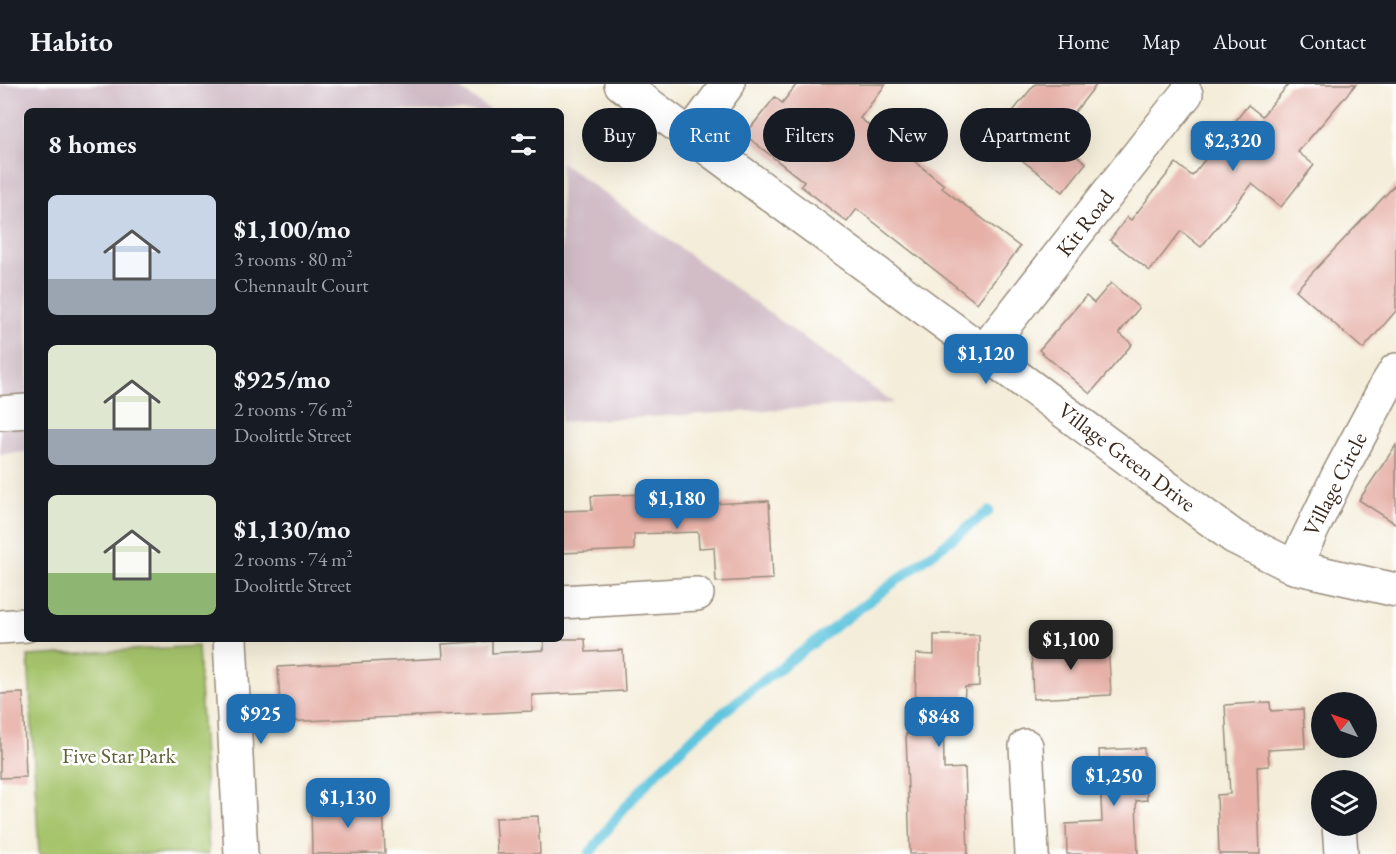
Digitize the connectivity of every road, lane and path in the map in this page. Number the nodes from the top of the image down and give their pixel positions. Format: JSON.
{"nodes":[{"id":1,"x":621,"y":84,"type":"edge"},
{"id":2,"x":728,"y":84,"type":"edge"},
{"id":3,"x":1186,"y":94,"type":"dead end"},
{"id":4,"x":710,"y":108,"type":"edge"},
{"id":5,"x":669,"y":118,"type":"edge"},
{"id":6,"x":729,"y":162,"type":"edge"},
{"id":7,"x":984,"y":351,"type":"junction"},
{"id":8,"x":1396,"y":370,"type":"edge"},
{"id":9,"x":24,"y":411,"type":"edge"},
{"id":10,"x":0,"y":412,"type":"edge"},
{"id":11,"x":1294,"y":567,"type":"junction"},
{"id":12,"x":1396,"y":590,"type":"edge"},
{"id":13,"x":697,"y":594,"type":"dead end"},
{"id":14,"x":564,"y":602,"type":"edge"},
{"id":15,"x":24,"y":625,"type":"edge"},
{"id":16,"x":0,"y":627,"type":"edge"},
{"id":17,"x":230,"y":642,"type":"edge"},
{"id":18,"x":1026,"y":746,"type":"dead end"},
{"id":19,"x":1340,"y":836,"type":"edge"},
{"id":20,"x":241,"y":854,"type":"edge"},
{"id":21,"x":1032,"y":854,"type":"edge"},
{"id":22,"x":1341,"y":854,"type":"edge"}],
"edges":[{"from":1,"to":5,"type":"street","name":"Village Green Drive"},
{"from":2,"to":4,"type":"street"},
{"from":3,"to":7,"type":"street","name":"Kit Road"},
{"from":6,"to":7,"type":"street","name":"Village Green Drive"},
{"from":7,"to":11,"type":"street","name":"Village Green Drive"},
{"from":8,"to":11,"type":"street","name":"Village Circle"},
{"from":9,"to":10,"type":"street"},
{"from":11,"to":12,"type":"street","name":"Village Green Drive"},
{"from":13,"to":14,"type":"street"},
{"from":15,"to":16,"type":"street"},
{"from":17,"to":20,"type":"street"},
{"from":18,"to":21,"type":"street"},
{"from":19,"to":22,"type":"street"}]}
